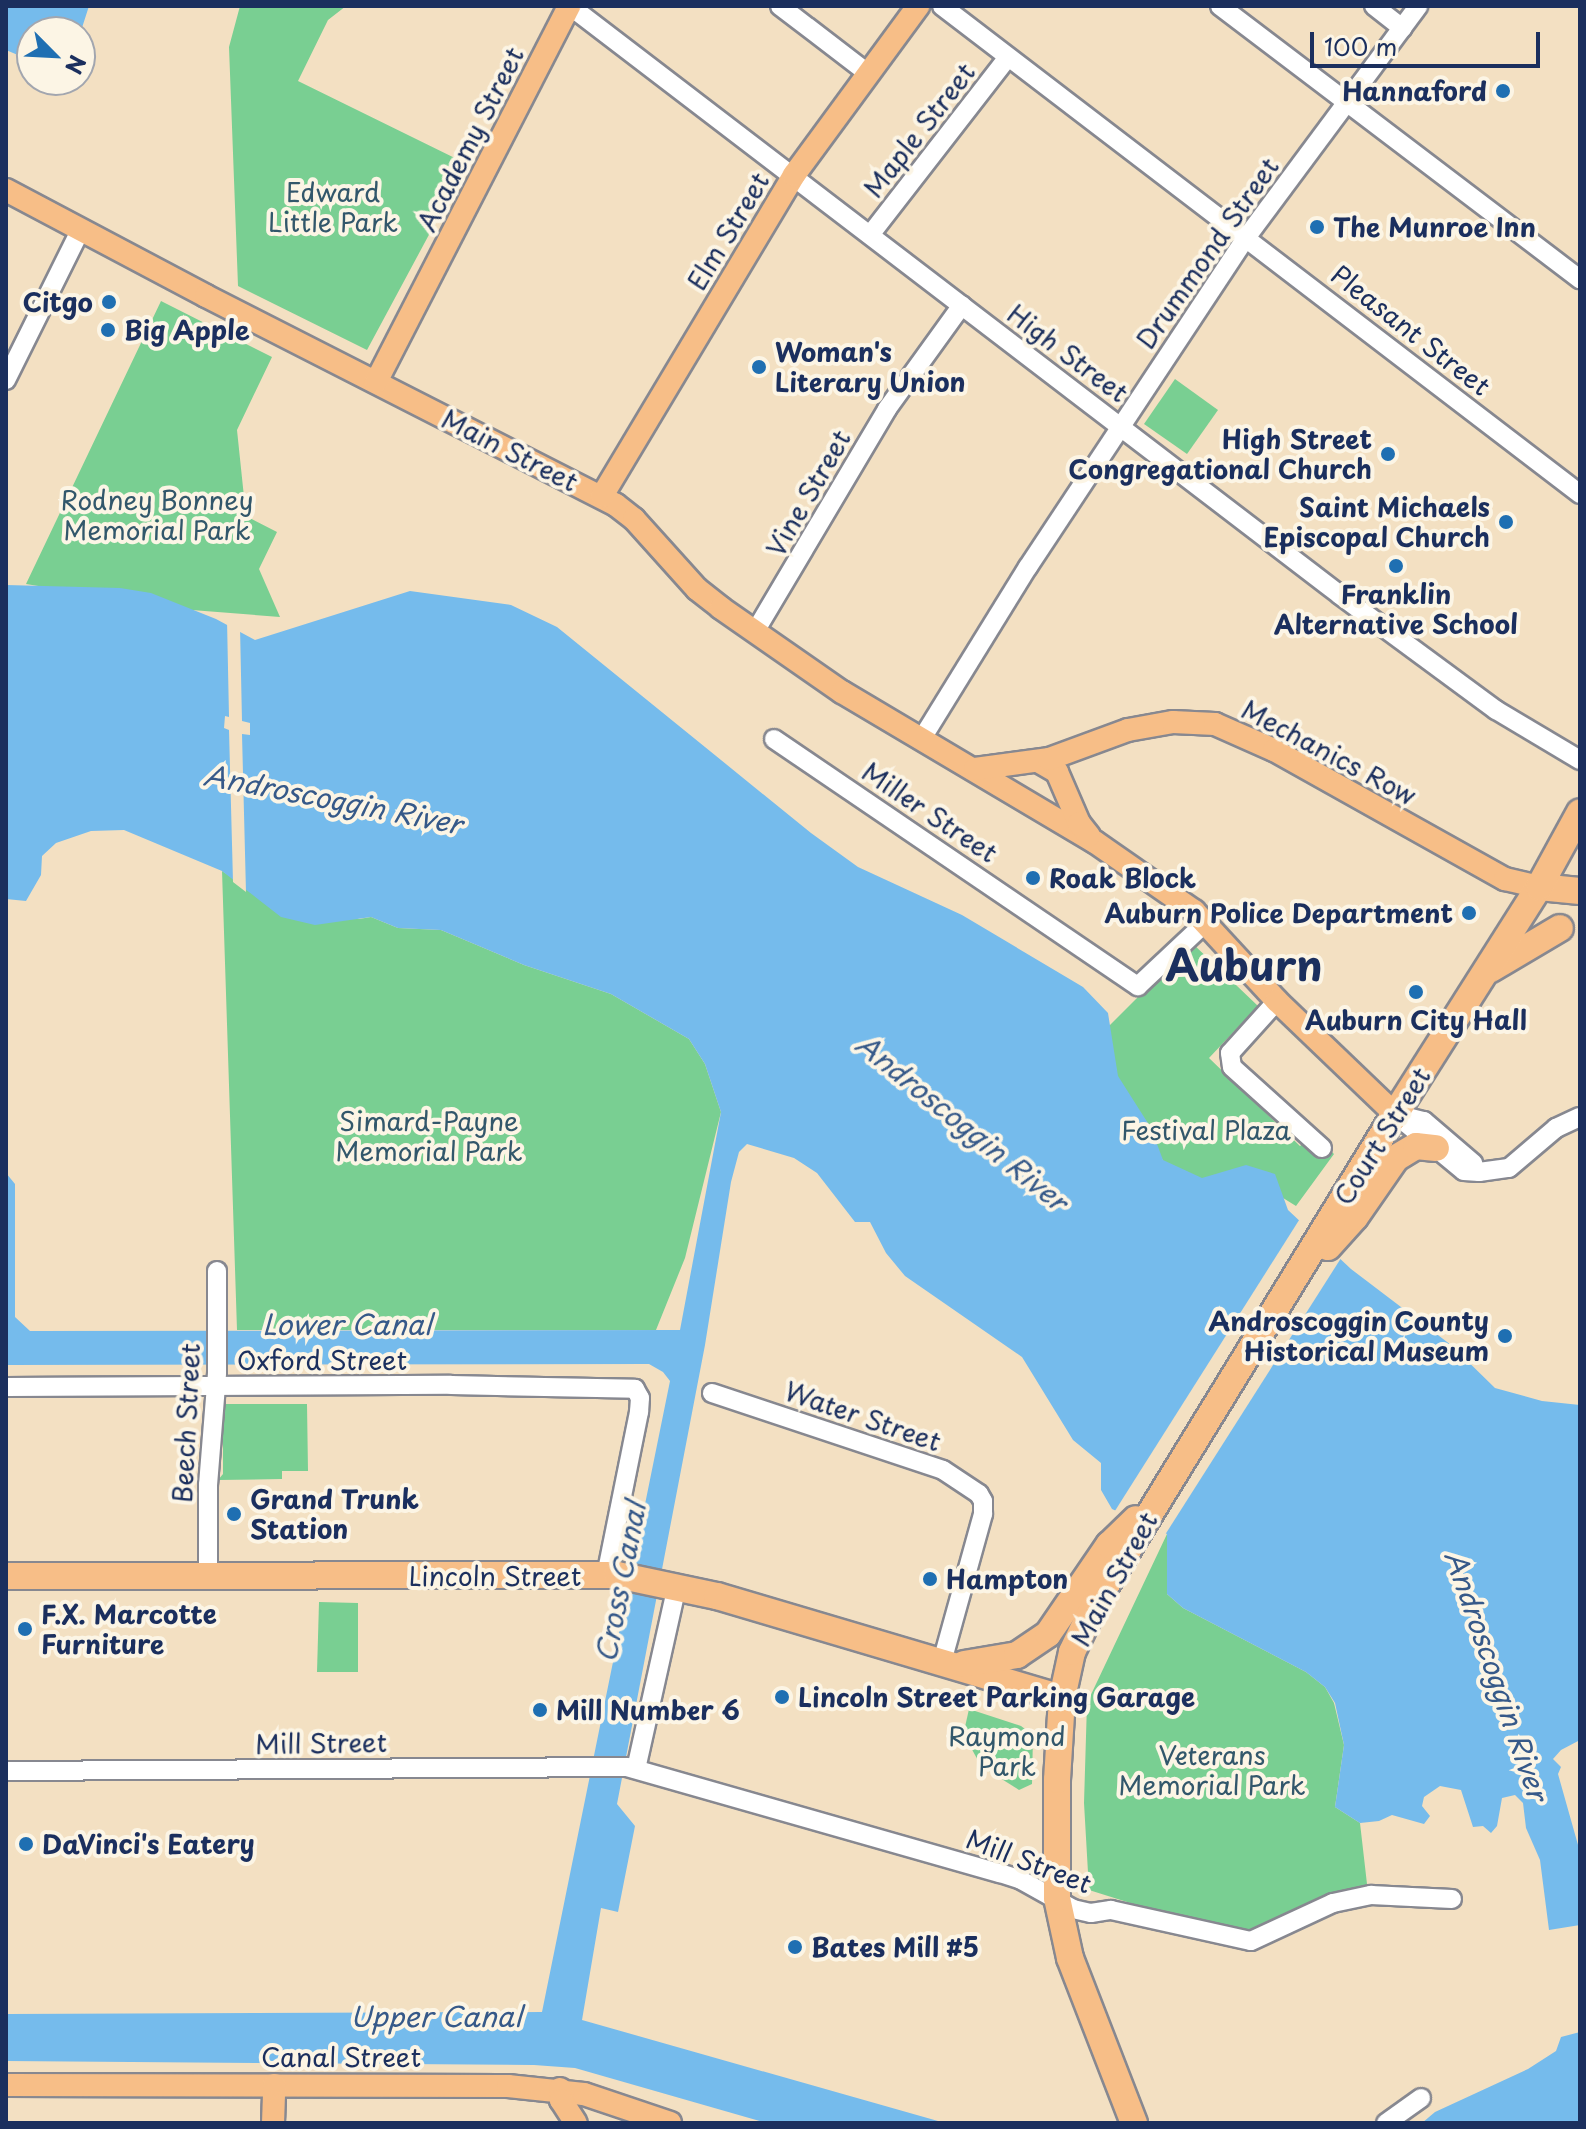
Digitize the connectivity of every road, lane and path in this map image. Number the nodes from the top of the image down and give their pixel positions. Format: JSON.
{"nodes":[{"id":1,"x":570,"y":6,"type":"edge"},
{"id":2,"x":780,"y":6,"type":"edge"},
{"id":3,"x":918,"y":6,"type":"edge"},
{"id":4,"x":942,"y":6,"type":"edge"},
{"id":5,"x":1220,"y":6,"type":"edge"},
{"id":6,"x":1374,"y":6,"type":"edge"},
{"id":7,"x":1418,"y":6,"type":"edge"},
{"id":8,"x":1402,"y":28,"type":"junction"},
{"id":9,"x":1008,"y":57,"type":"junction"},
{"id":10,"x":869,"y":74,"type":"junction"},
{"id":11,"x":1348,"y":102,"type":"junction"},
{"id":12,"x":794,"y":175,"type":"junction"},
{"id":13,"x":6,"y":190,"type":"edge"},
{"id":14,"x":81,"y":229,"type":"junction"},
{"id":15,"x":870,"y":235,"type":"junction"},
{"id":16,"x":1246,"y":238,"type":"junction"},
{"id":17,"x":1580,"y":279,"type":"edge"},
{"id":18,"x":962,"y":305,"type":"junction"},
{"id":19,"x":12,"y":353,"type":"edge"},
{"id":20,"x":6,"y":380,"type":"edge"},
{"id":21,"x":376,"y":382,"type":"junction"},
{"id":22,"x":1120,"y":425,"type":"junction"},
{"id":23,"x":1580,"y":494,"type":"edge"},
{"id":24,"x":602,"y":496,"type":"junction"},
{"id":25,"x":756,"y":630,"type":"junction"},
{"id":26,"x":774,"y":739,"type":"dead end"},
{"id":27,"x":921,"y":740,"type":"junction"},
{"id":28,"x":1580,"y":760,"type":"edge"},
{"id":29,"x":1038,"y":761,"type":"junction"},
{"id":30,"x":975,"y":769,"type":"junction"},
{"id":31,"x":1020,"y":798,"type":"junction"},
{"id":32,"x":1580,"y":812,"type":"edge"},
{"id":33,"x":1095,"y":842,"type":"junction"},
{"id":34,"x":1539,"y":887,"type":"junction"},
{"id":35,"x":1580,"y":891,"type":"edge"},
{"id":36,"x":1205,"y":923,"type":"junction"},
{"id":37,"x":1570,"y":929,"type":"edge"},
{"id":38,"x":1485,"y":973,"type":"junction"},
{"id":39,"x":1277,"y":1001,"type":"junction"},
{"id":40,"x":1395,"y":1114,"type":"junction"},
{"id":41,"x":1580,"y":1117,"type":"edge"},
{"id":42,"x":1322,"y":1148,"type":"dead end"},
{"id":43,"x":1436,"y":1148,"type":"junction"},
{"id":44,"x":1479,"y":1172,"type":"junction"},
{"id":45,"x":1347,"y":1212,"type":"junction"},
{"id":46,"x":217,"y":1271,"type":"dead end"},
{"id":47,"x":1234,"y":1378,"type":"joint"},
{"id":48,"x":216,"y":1380,"type":"junction"},
{"id":49,"x":6,"y":1387,"type":"edge"},
{"id":50,"x":712,"y":1393,"type":"dead end"},
{"id":51,"x":1109,"y":1561,"type":"junction"},
{"id":52,"x":612,"y":1575,"type":"junction"},
{"id":53,"x":6,"y":1576,"type":"edge"},
{"id":54,"x":208,"y":1577,"type":"junction"},
{"id":55,"x":673,"y":1585,"type":"junction"},
{"id":56,"x":941,"y":1665,"type":"junction"},
{"id":57,"x":1062,"y":1698,"type":"junction"},
{"id":58,"x":631,"y":1768,"type":"junction"},
{"id":59,"x":6,"y":1771,"type":"edge"},
{"id":60,"x":1057,"y":1898,"type":"junction"},
{"id":61,"x":1452,"y":1899,"type":"dead end"},
{"id":62,"x":6,"y":2085,"type":"edge"},
{"id":63,"x":274,"y":2085,"type":"junction"},
{"id":64,"x":560,"y":2089,"type":"junction"},
{"id":65,"x":1421,"y":2098,"type":"dead end"},
{"id":66,"x":273,"y":2123,"type":"edge"},
{"id":67,"x":576,"y":2123,"type":"edge"},
{"id":68,"x":670,"y":2123,"type":"edge"},
{"id":69,"x":1134,"y":2123,"type":"edge"},
{"id":70,"x":1386,"y":2123,"type":"edge"}],
"edges":[{"from":1,"to":12,"type":"street","name":"High Street"},
{"from":1,"to":21,"type":"main road","name":"Academy Street"},
{"from":2,"to":10,"type":"street"},
{"from":3,"to":10,"type":"main road","name":"Elm Street"},
{"from":4,"to":9,"type":"street","name":"Pleasant Street"},
{"from":5,"to":11,"type":"street"},
{"from":6,"to":8,"type":"street"},
{"from":7,"to":8,"type":"street","name":"Drummond Street"},
{"from":8,"to":11,"type":"street","name":"Drummond Street"},
{"from":9,"to":15,"type":"street","name":"Maple Street"},
{"from":9,"to":16,"type":"street","name":"Pleasant Street"},
{"from":10,"to":12,"type":"main road","name":"Elm Street"},
{"from":11,"to":16,"type":"street","name":"Drummond Street"},
{"from":11,"to":17,"type":"street"},
{"from":12,"to":15,"type":"street","name":"High Street"},
{"from":12,"to":24,"type":"main road","name":"Elm Street"},
{"from":13,"to":14,"type":"main road","name":"Main Street"},
{"from":14,"to":19,"type":"street"},
{"from":14,"to":21,"type":"main road","name":"Main Street"},
{"from":15,"to":18,"type":"street","name":"High Street"},
{"from":16,"to":22,"type":"street","name":"Drummond Street"},
{"from":16,"to":23,"type":"street","name":"Pleasant Street"},
{"from":18,"to":22,"type":"street","name":"High Street"},
{"from":18,"to":25,"type":"street","name":"Vine Street"},
{"from":19,"to":20,"type":"street"},
{"from":21,"to":24,"type":"main road","name":"Main Street"},
{"from":22,"to":27,"type":"street","name":"Drummond Street"},
{"from":22,"to":28,"type":"street","name":"High Street"},
{"from":24,"to":25,"type":"main road","name":"Main Street"},
{"from":25,"to":27,"type":"main road","name":"Main Street"},
{"from":26,"to":36,"type":"street","name":"Miller Street"},
{"from":27,"to":30,"type":"main road","name":"Main Street"},
{"from":29,"to":30,"type":"main road"},
{"from":29,"to":31,"type":"main road"},
{"from":29,"to":33,"type":"main road","name":"Main Street"},
{"from":29,"to":34,"type":"main road","name":"Mechanics Row"},
{"from":30,"to":31,"type":"main road","name":"Main Street"},
{"from":31,"to":33,"type":"main road","name":"Main Street"},
{"from":32,"to":34,"type":"highway","name":"Court Street"},
{"from":33,"to":36,"type":"main road","name":"Main Street"},
{"from":34,"to":35,"type":"highway"},
{"from":34,"to":37,"type":"highway"},
{"from":34,"to":38,"type":"highway","name":"Court Street"},
{"from":36,"to":39,"type":"main road","name":"Main Street"},
{"from":37,"to":38,"type":"highway"},
{"from":38,"to":40,"type":"highway","name":"Court Street"},
{"from":39,"to":40,"type":"main road","name":"Main Street"},
{"from":39,"to":42,"type":"street"},
{"from":40,"to":43,"type":"street"},
{"from":40,"to":44,"type":"street"},
{"from":40,"to":45,"type":"highway","name":"Court Street"},
{"from":41,"to":44,"type":"street"},
{"from":43,"to":44,"type":"street"},
{"from":43,"to":45,"type":"highway"},
{"from":45,"to":47,"type":"highway","name":"Court Street"},
{"from":46,"to":48,"type":"street","name":"Beech Street"},
{"from":47,"to":51,"type":"highway","name":"Main Street"},
{"from":48,"to":49,"type":"street","name":"Oxford Street"},
{"from":48,"to":52,"type":"street","name":"Oxford Street"},
{"from":48,"to":54,"type":"street","name":"Beech Street"},
{"from":50,"to":56,"type":"street","name":"Water Street"},
{"from":51,"to":56,"type":"highway"},
{"from":51,"to":57,"type":"highway","name":"Main Street"},
{"from":52,"to":54,"type":"highway","name":"Lincoln Street"},
{"from":52,"to":55,"type":"highway","name":"Lincoln Street"},
{"from":53,"to":54,"type":"highway","name":"Lincoln Street"},
{"from":55,"to":56,"type":"highway","name":"Lincoln Street"},
{"from":55,"to":58,"type":"street"},
{"from":56,"to":57,"type":"highway","name":"Lincoln Street"},
{"from":57,"to":60,"type":"highway","name":"Main Street"},
{"from":58,"to":59,"type":"street","name":"Mill Street"},
{"from":58,"to":60,"type":"street","name":"Mill Street"},
{"from":60,"to":61,"type":"street","name":"Mill Street"},
{"from":60,"to":69,"type":"highway","name":"Main Street"},
{"from":62,"to":63,"type":"main road","name":"Canal Street"},
{"from":63,"to":64,"type":"main road","name":"Canal Street"},
{"from":63,"to":66,"type":"main road"},
{"from":64,"to":67,"type":"main road"},
{"from":64,"to":68,"type":"main road","name":"Canal Street"},
{"from":65,"to":70,"type":"street"}]}
